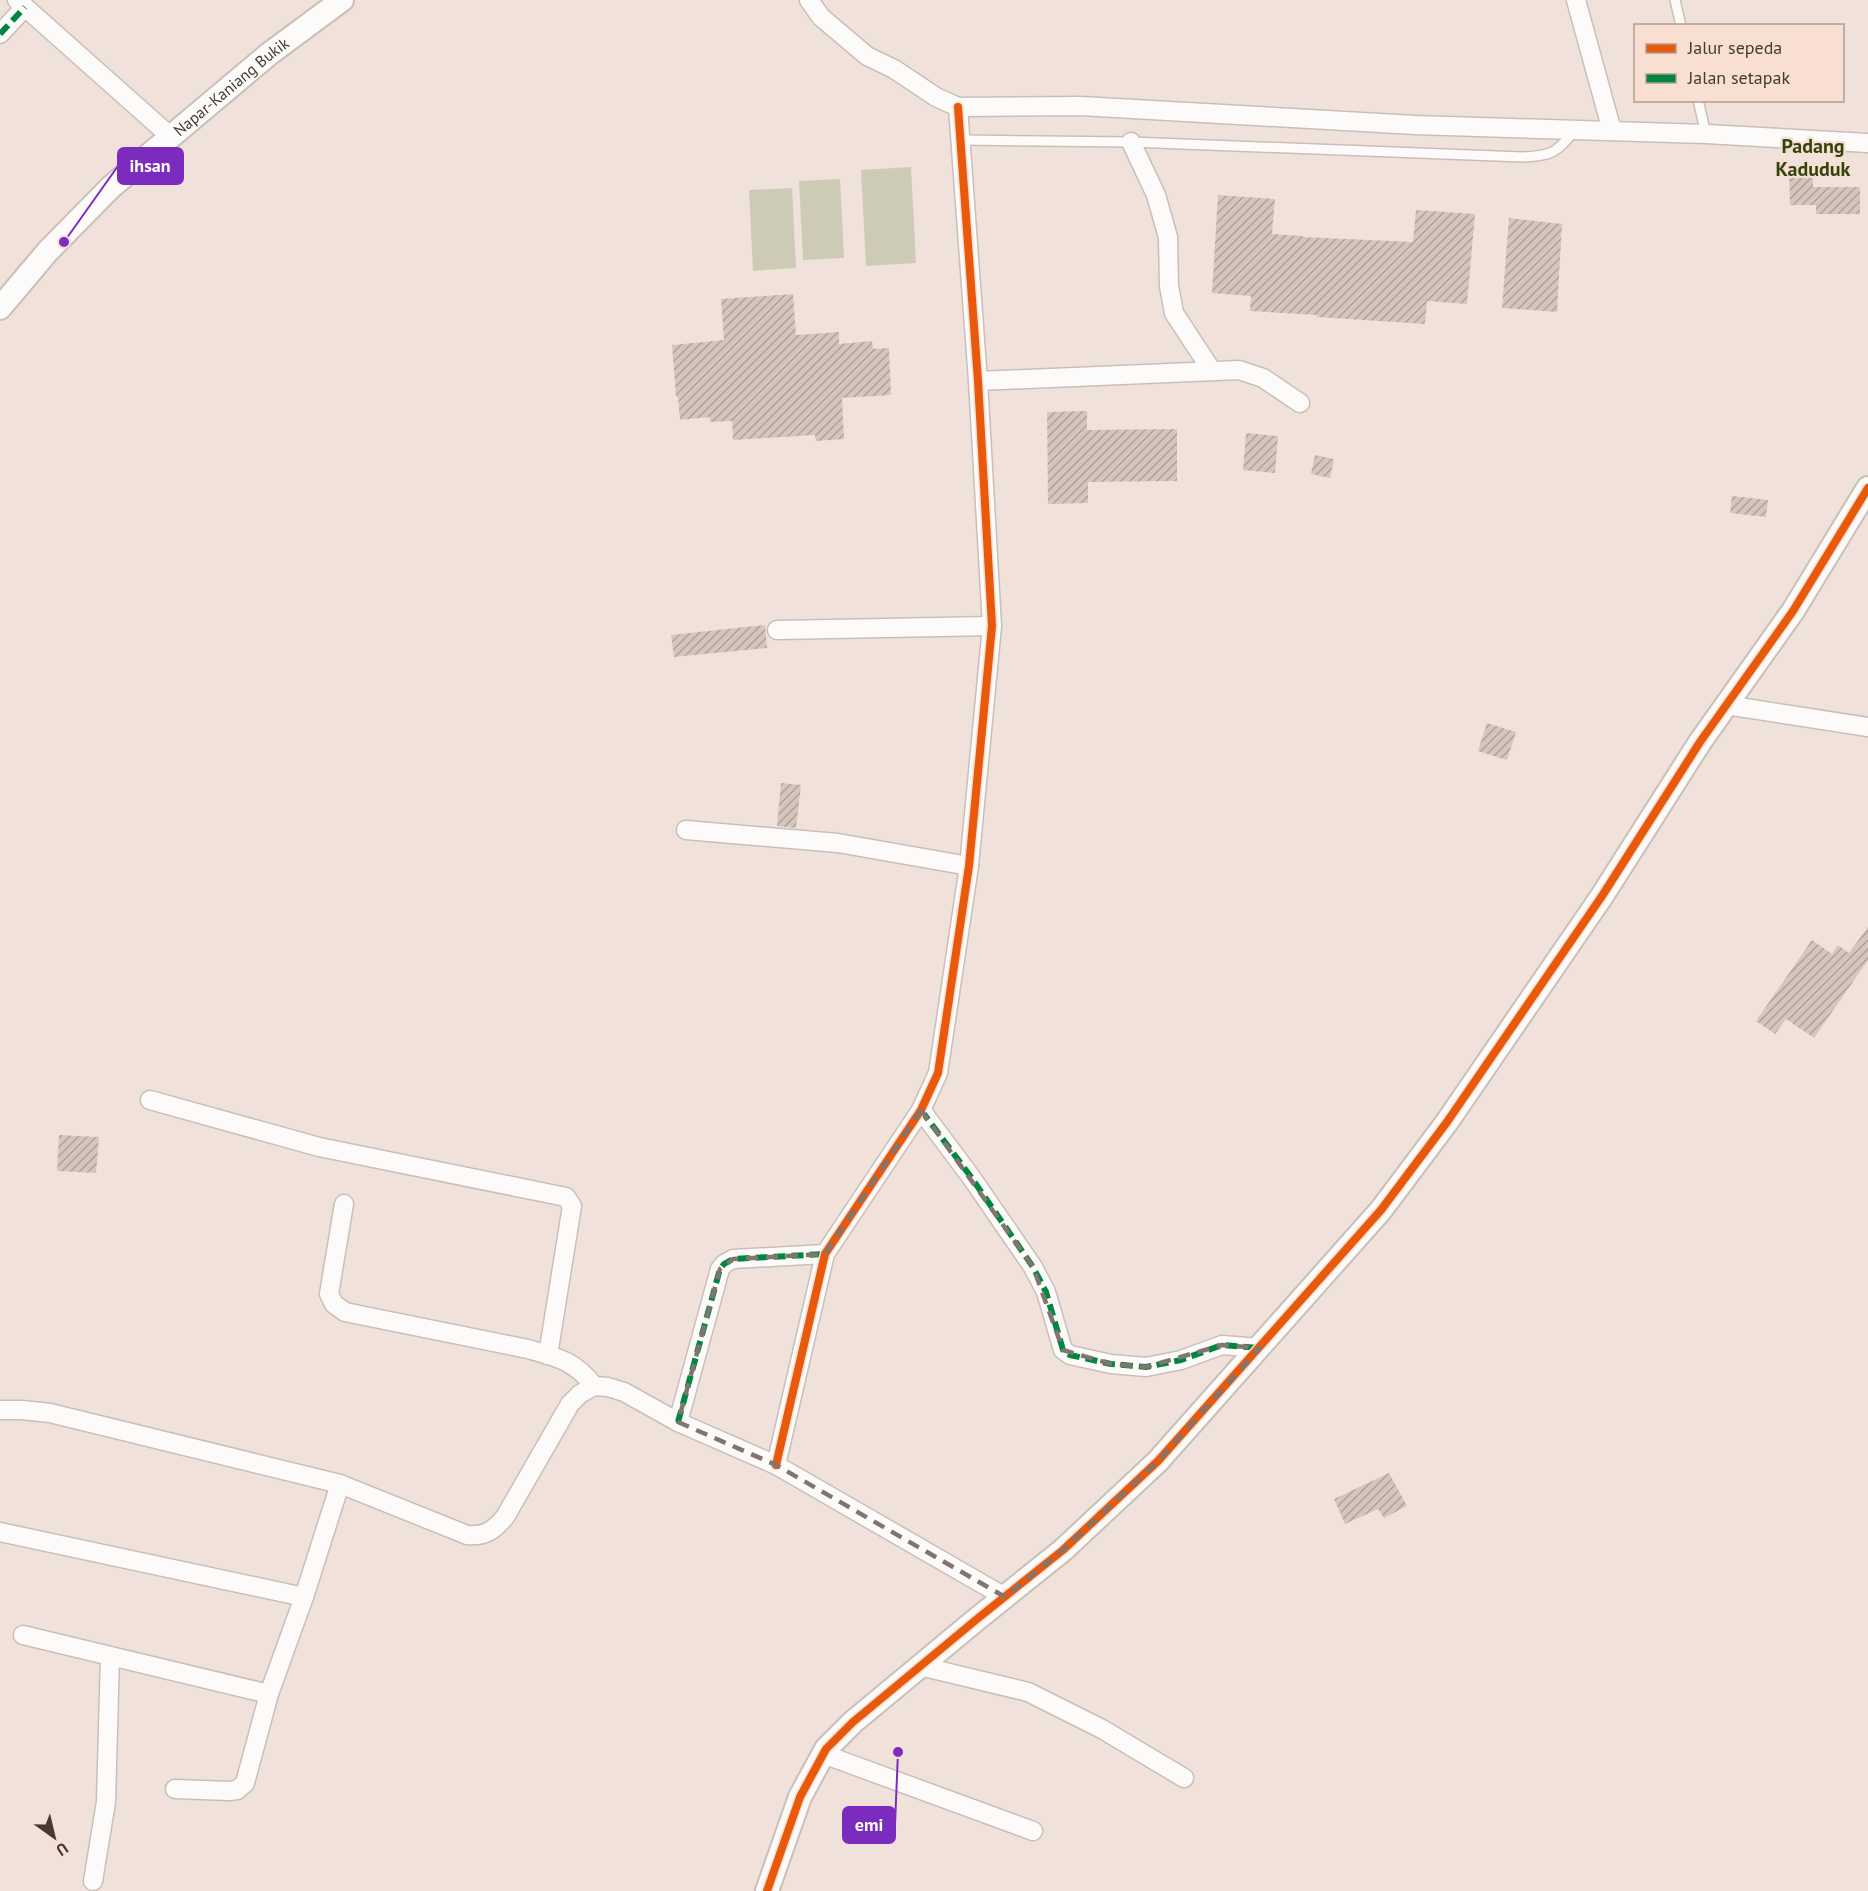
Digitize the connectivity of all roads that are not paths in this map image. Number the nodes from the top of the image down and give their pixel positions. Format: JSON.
{"nodes":[{"id":1,"x":342,"y":0,"type":"edge"},
{"id":2,"x":809,"y":0,"type":"edge"},
{"id":3,"x":1576,"y":0,"type":"edge"},
{"id":4,"x":1674,"y":0,"type":"edge"},
{"id":5,"x":21,"y":4,"type":"edge"},
{"id":6,"x":1680,"y":24,"type":"edge"},
{"id":7,"x":0,"y":34,"type":"edge"},
{"id":8,"x":1698,"y":102,"type":"edge"},
{"id":9,"x":958,"y":107,"type":"junction"},
{"id":10,"x":1575,"y":130,"type":"junction"},
{"id":11,"x":1612,"y":131,"type":"junction"},
{"id":12,"x":1706,"y":134,"type":"junction"},
{"id":13,"x":170,"y":136,"type":"junction"},
{"id":14,"x":962,"y":140,"type":"junction"},
{"id":15,"x":1131,"y":142,"type":"junction"},
{"id":16,"x":1868,"y":142,"type":"edge"},
{"id":17,"x":0,"y":308,"type":"edge"},
{"id":18,"x":1212,"y":371,"type":"junction"},
{"id":19,"x":978,"y":381,"type":"junction"},
{"id":20,"x":1300,"y":404,"type":"dead end"},
{"id":21,"x":1868,"y":488,"type":"edge"},
{"id":22,"x":992,"y":626,"type":"junction"},
{"id":23,"x":777,"y":630,"type":"dead end"},
{"id":24,"x":1726,"y":705,"type":"junction"},
{"id":25,"x":1868,"y":727,"type":"edge"},
{"id":26,"x":686,"y":830,"type":"dead end"},
{"id":27,"x":969,"y":866,"type":"junction"},
{"id":28,"x":150,"y":1100,"type":"dead end"},
{"id":29,"x":921,"y":1110,"type":"junction"},
{"id":30,"x":344,"y":1204,"type":"dead end"},
{"id":31,"x":825,"y":1254,"type":"junction"},
{"id":32,"x":1260,"y":1348,"type":"junction"},
{"id":33,"x":548,"y":1355,"type":"junction"},
{"id":34,"x":594,"y":1386,"type":"junction"},
{"id":35,"x":0,"y":1410,"type":"edge"},
{"id":36,"x":678,"y":1422,"type":"junction"},
{"id":37,"x":776,"y":1465,"type":"junction"},
{"id":38,"x":340,"y":1484,"type":"junction"},
{"id":39,"x":0,"y":1532,"type":"edge"},
{"id":40,"x":304,"y":1597,"type":"junction"},
{"id":41,"x":1005,"y":1597,"type":"junction"},
{"id":42,"x":23,"y":1635,"type":"dead end"},
{"id":43,"x":110,"y":1656,"type":"junction"},
{"id":44,"x":920,"y":1666,"type":"junction"},
{"id":45,"x":269,"y":1694,"type":"junction"},
{"id":46,"x":823,"y":1754,"type":"junction"},
{"id":47,"x":1184,"y":1778,"type":"dead end"},
{"id":48,"x":175,"y":1789,"type":"dead end"},
{"id":49,"x":1033,"y":1831,"type":"dead end"},
{"id":50,"x":93,"y":1881,"type":"dead end"},
{"id":51,"x":766,"y":1891,"type":"edge"}],
"edges":[{"from":1,"to":13,"type":"street","name":"Napar-Kaniang Bukik"},
{"from":2,"to":9,"type":"street"},
{"from":3,"to":11,"type":"street"},
{"from":4,"to":6,"type":"lane"},
{"from":5,"to":7,"type":"street"},
{"from":5,"to":13,"type":"street"},
{"from":8,"to":12,"type":"lane"},
{"from":9,"to":10,"type":"street"},
{"from":9,"to":14,"type":"street"},
{"from":10,"to":11,"type":"street"},
{"from":10,"to":15,"type":"lane"},
{"from":11,"to":12,"type":"street"},
{"from":12,"to":16,"type":"street"},
{"from":13,"to":17,"type":"street","name":"Napar-Kaniang Bukik"},
{"from":14,"to":15,"type":"lane"},
{"from":14,"to":19,"type":"street"},
{"from":15,"to":18,"type":"street"},
{"from":18,"to":19,"type":"street"},
{"from":18,"to":20,"type":"street"},
{"from":19,"to":22,"type":"street"},
{"from":21,"to":24,"type":"street"},
{"from":22,"to":23,"type":"street"},
{"from":22,"to":27,"type":"street"},
{"from":24,"to":25,"type":"street"},
{"from":24,"to":32,"type":"street"},
{"from":26,"to":27,"type":"street"},
{"from":27,"to":29,"type":"street"},
{"from":28,"to":33,"type":"street"},
{"from":29,"to":31,"type":"street"},
{"from":29,"to":32,"type":"street"},
{"from":30,"to":33,"type":"street"},
{"from":31,"to":36,"type":"street"},
{"from":31,"to":37,"type":"street"},
{"from":32,"to":41,"type":"street"},
{"from":33,"to":34,"type":"street"},
{"from":34,"to":36,"type":"street"},
{"from":34,"to":38,"type":"street"},
{"from":35,"to":38,"type":"street"},
{"from":36,"to":37,"type":"street"},
{"from":37,"to":41,"type":"street"},
{"from":38,"to":40,"type":"street"},
{"from":39,"to":40,"type":"street"},
{"from":40,"to":45,"type":"street"},
{"from":41,"to":44,"type":"street"},
{"from":42,"to":43,"type":"street"},
{"from":43,"to":45,"type":"street"},
{"from":43,"to":50,"type":"street"},
{"from":44,"to":46,"type":"street"},
{"from":44,"to":47,"type":"street"},
{"from":45,"to":48,"type":"street"},
{"from":46,"to":49,"type":"street"},
{"from":46,"to":51,"type":"street"}]}
